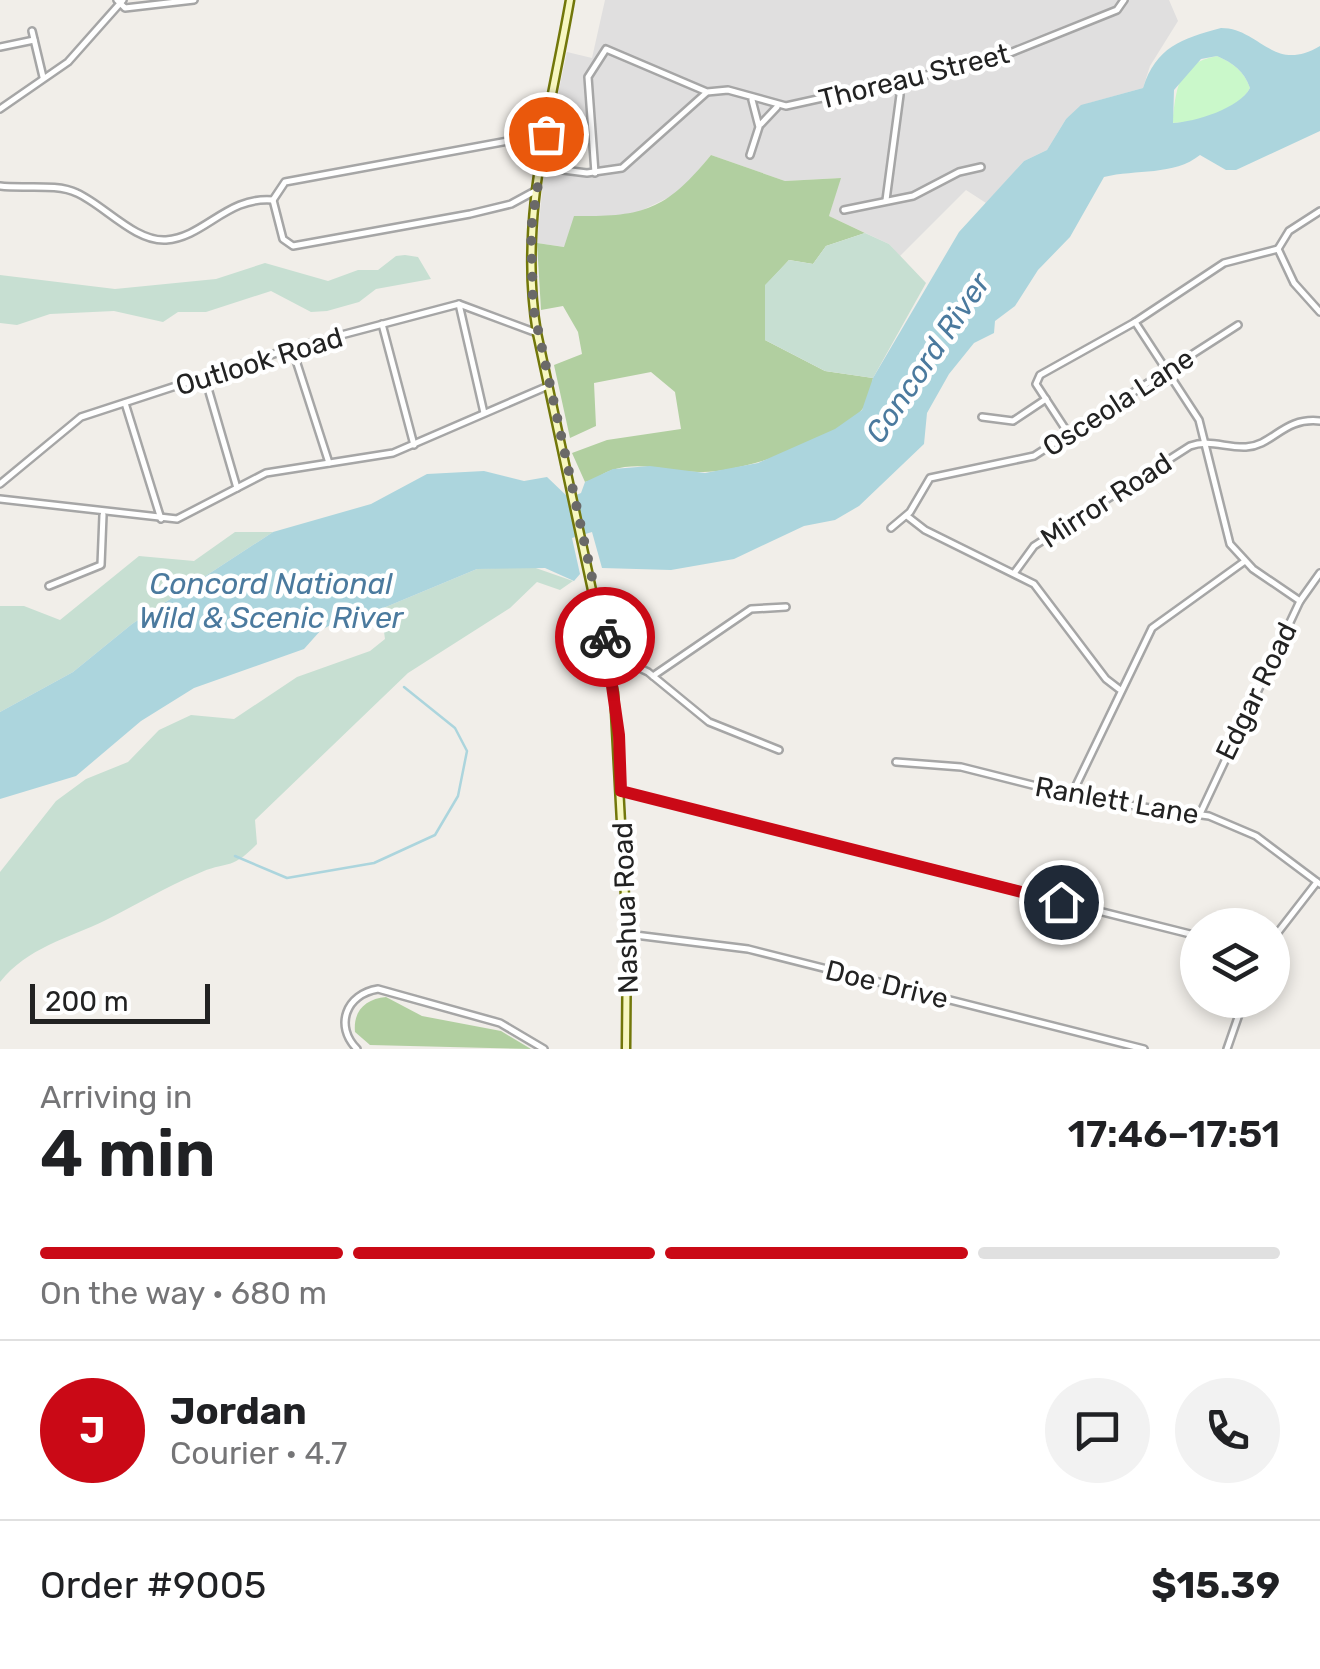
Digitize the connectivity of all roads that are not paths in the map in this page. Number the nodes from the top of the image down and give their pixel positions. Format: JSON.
{"nodes":[{"id":1,"x":194,"y":0,"type":"edge"},
{"id":2,"x":570,"y":0,"type":"edge"},
{"id":3,"x":1124,"y":0,"type":"edge"},
{"id":4,"x":119,"y":2,"type":"edge"},
{"id":5,"x":32,"y":31,"type":"dead end"},
{"id":6,"x":34,"y":40,"type":"junction"},
{"id":7,"x":0,"y":47,"type":"edge"},
{"id":8,"x":43,"y":78,"type":"junction"},
{"id":9,"x":898,"y":82,"type":"junction"},
{"id":10,"x":708,"y":92,"type":"junction"},
{"id":11,"x":750,"y":97,"type":"junction"},
{"id":12,"x":779,"y":106,"type":"junction"},
{"id":13,"x":0,"y":109,"type":"edge"},
{"id":14,"x":759,"y":127,"type":"junction"},
{"id":15,"x":546,"y":134,"type":"junction"},
{"id":16,"x":750,"y":155,"type":"dead end"},
{"id":17,"x":981,"y":166,"type":"dead end"},
{"id":18,"x":540,"y":167,"type":"junction"},
{"id":19,"x":595,"y":173,"type":"junction"},
{"id":20,"x":0,"y":186,"type":"edge"},
{"id":21,"x":535,"y":191,"type":"junction"},
{"id":22,"x":273,"y":200,"type":"junction"},
{"id":23,"x":886,"y":200,"type":"junction"},
{"id":24,"x":844,"y":210,"type":"dead end"},
{"id":25,"x":1320,"y":210,"type":"edge"},
{"id":26,"x":1278,"y":248,"type":"junction"},
{"id":27,"x":459,"y":304,"type":"junction"},
{"id":28,"x":1320,"y":312,"type":"edge"},
{"id":29,"x":1135,"y":322,"type":"junction"},
{"id":30,"x":382,"y":324,"type":"junction"},
{"id":31,"x":1238,"y":325,"type":"dead end"},
{"id":32,"x":536,"y":333,"type":"junction"},
{"id":33,"x":292,"y":348,"type":"junction"},
{"id":34,"x":1169,"y":370,"type":"junction"},
{"id":35,"x":204,"y":378,"type":"junction"},
{"id":36,"x":548,"y":386,"type":"junction"},
{"id":37,"x":1046,"y":399,"type":"junction"},
{"id":38,"x":125,"y":403,"type":"junction"},
{"id":39,"x":484,"y":414,"type":"junction"},
{"id":40,"x":982,"y":417,"type":"dead end"},
{"id":41,"x":1320,"y":421,"type":"edge"},
{"id":42,"x":1068,"y":433,"type":"junction"},
{"id":43,"x":1207,"y":442,"type":"junction"},
{"id":44,"x":414,"y":446,"type":"junction"},
{"id":45,"x":329,"y":463,"type":"junction"},
{"id":46,"x":0,"y":484,"type":"edge"},
{"id":47,"x":236,"y":488,"type":"junction"},
{"id":48,"x":0,"y":499,"type":"edge"},
{"id":49,"x":102,"y":514,"type":"junction"},
{"id":50,"x":907,"y":516,"type":"junction"},
{"id":51,"x":161,"y":519,"type":"junction"},
{"id":52,"x":891,"y":528,"type":"dead end"},
{"id":53,"x":1245,"y":562,"type":"junction"},
{"id":54,"x":1015,"y":572,"type":"junction"},
{"id":55,"x":1320,"y":573,"type":"edge"},
{"id":56,"x":50,"y":586,"type":"dead end"},
{"id":57,"x":1300,"y":601,"type":"junction"},
{"id":58,"x":786,"y":607,"type":"dead end"},
{"id":59,"x":608,"y":653,"type":"junction"},
{"id":60,"x":653,"y":676,"type":"junction"},
{"id":61,"x":1120,"y":689,"type":"junction"},
{"id":62,"x":779,"y":750,"type":"dead end"},
{"id":63,"x":896,"y":762,"type":"dead end"},
{"id":64,"x":621,"y":791,"type":"junction"},
{"id":65,"x":1071,"y":796,"type":"junction"},
{"id":66,"x":1200,"y":814,"type":"junction"},
{"id":67,"x":1319,"y":883,"type":"edge"},
{"id":68,"x":1290,"y":918,"type":"edge"},
{"id":69,"x":1180,"y":931,"type":"edge"},
{"id":70,"x":627,"y":934,"type":"junction"},
{"id":71,"x":1238,"y":1018,"type":"edge"},
{"id":72,"x":358,"y":1049,"type":"edge"},
{"id":73,"x":544,"y":1049,"type":"edge"},
{"id":74,"x":626,"y":1049,"type":"edge"},
{"id":75,"x":1144,"y":1049,"type":"edge"},
{"id":76,"x":1227,"y":1049,"type":"edge"}],
"edges":[{"from":1,"to":4,"type":"street"},
{"from":2,"to":15,"type":"main road","name":"Nashua Road"},
{"from":3,"to":9,"type":"street","name":"Thoreau Street"},
{"from":4,"to":8,"type":"street"},
{"from":5,"to":6,"type":"street"},
{"from":6,"to":7,"type":"street"},
{"from":6,"to":8,"type":"street"},
{"from":8,"to":13,"type":"street"},
{"from":9,"to":12,"type":"street","name":"Thoreau Street"},
{"from":9,"to":23,"type":"street"},
{"from":10,"to":11,"type":"street","name":"Thoreau Street"},
{"from":10,"to":19,"type":"street"},
{"from":10,"to":19,"type":"street","name":"Thoreau Street"},
{"from":11,"to":12,"type":"street","name":"Thoreau Street"},
{"from":11,"to":14,"type":"street"},
{"from":12,"to":14,"type":"street"},
{"from":14,"to":16,"type":"street"},
{"from":15,"to":18,"type":"main road","name":"Nashua Road"},
{"from":15,"to":22,"type":"street"},
{"from":17,"to":23,"type":"street"},
{"from":18,"to":19,"type":"street"},
{"from":18,"to":21,"type":"main road","name":"Nashua Road"},
{"from":20,"to":22,"type":"street"},
{"from":21,"to":22,"type":"street"},
{"from":21,"to":32,"type":"main road","name":"Nashua Road"},
{"from":23,"to":24,"type":"street"},
{"from":25,"to":26,"type":"street"},
{"from":26,"to":28,"type":"street"},
{"from":26,"to":29,"type":"street"},
{"from":27,"to":30,"type":"street","name":"Outlook Road"},
{"from":27,"to":32,"type":"street"},
{"from":27,"to":39,"type":"street"},
{"from":29,"to":34,"type":"street"},
{"from":29,"to":37,"type":"street"},
{"from":30,"to":33,"type":"street","name":"Outlook Road"},
{"from":30,"to":44,"type":"street"},
{"from":31,"to":34,"type":"street","name":"Osceola Lane"},
{"from":32,"to":36,"type":"main road","name":"Nashua Road"},
{"from":33,"to":35,"type":"street","name":"Outlook Road"},
{"from":33,"to":45,"type":"street"},
{"from":34,"to":42,"type":"street","name":"Osceola Lane"},
{"from":34,"to":43,"type":"street"},
{"from":35,"to":38,"type":"street","name":"Outlook Road"},
{"from":35,"to":47,"type":"street"},
{"from":36,"to":39,"type":"street"},
{"from":36,"to":59,"type":"main road","name":"Nashua Road"},
{"from":37,"to":40,"type":"street"},
{"from":37,"to":42,"type":"street"},
{"from":38,"to":46,"type":"street","name":"Outlook Road"},
{"from":38,"to":51,"type":"street"},
{"from":39,"to":44,"type":"street"},
{"from":41,"to":43,"type":"street"},
{"from":42,"to":50,"type":"street","name":"Osceola Lane"},
{"from":43,"to":53,"type":"street"},
{"from":43,"to":54,"type":"street","name":"Mirror Road"},
{"from":44,"to":45,"type":"street"},
{"from":45,"to":47,"type":"street"},
{"from":47,"to":51,"type":"street"},
{"from":48,"to":49,"type":"street"},
{"from":49,"to":51,"type":"street"},
{"from":49,"to":56,"type":"street"},
{"from":50,"to":52,"type":"street"},
{"from":50,"to":54,"type":"street"},
{"from":53,"to":57,"type":"street"},
{"from":53,"to":61,"type":"street"},
{"from":54,"to":61,"type":"street"},
{"from":55,"to":57,"type":"street","name":"Edgar Road"},
{"from":57,"to":66,"type":"street","name":"Edgar Road"},
{"from":58,"to":60,"type":"street"},
{"from":59,"to":60,"type":"street"},
{"from":59,"to":64,"type":"main road","name":"Nashua Road"},
{"from":60,"to":62,"type":"street"},
{"from":61,"to":65,"type":"street"},
{"from":63,"to":65,"type":"street","name":"Ranlett Lane"},
{"from":64,"to":69,"type":"street"},
{"from":64,"to":70,"type":"main road","name":"Nashua Road"},
{"from":65,"to":66,"type":"street","name":"Ranlett Lane"},
{"from":66,"to":67,"type":"street","name":"Ranlett Lane"},
{"from":67,"to":68,"type":"street"},
{"from":70,"to":74,"type":"main road","name":"Nashua Road"},
{"from":70,"to":75,"type":"street","name":"Doe Drive"},
{"from":71,"to":76,"type":"street"},
{"from":72,"to":73,"type":"street"}]}
